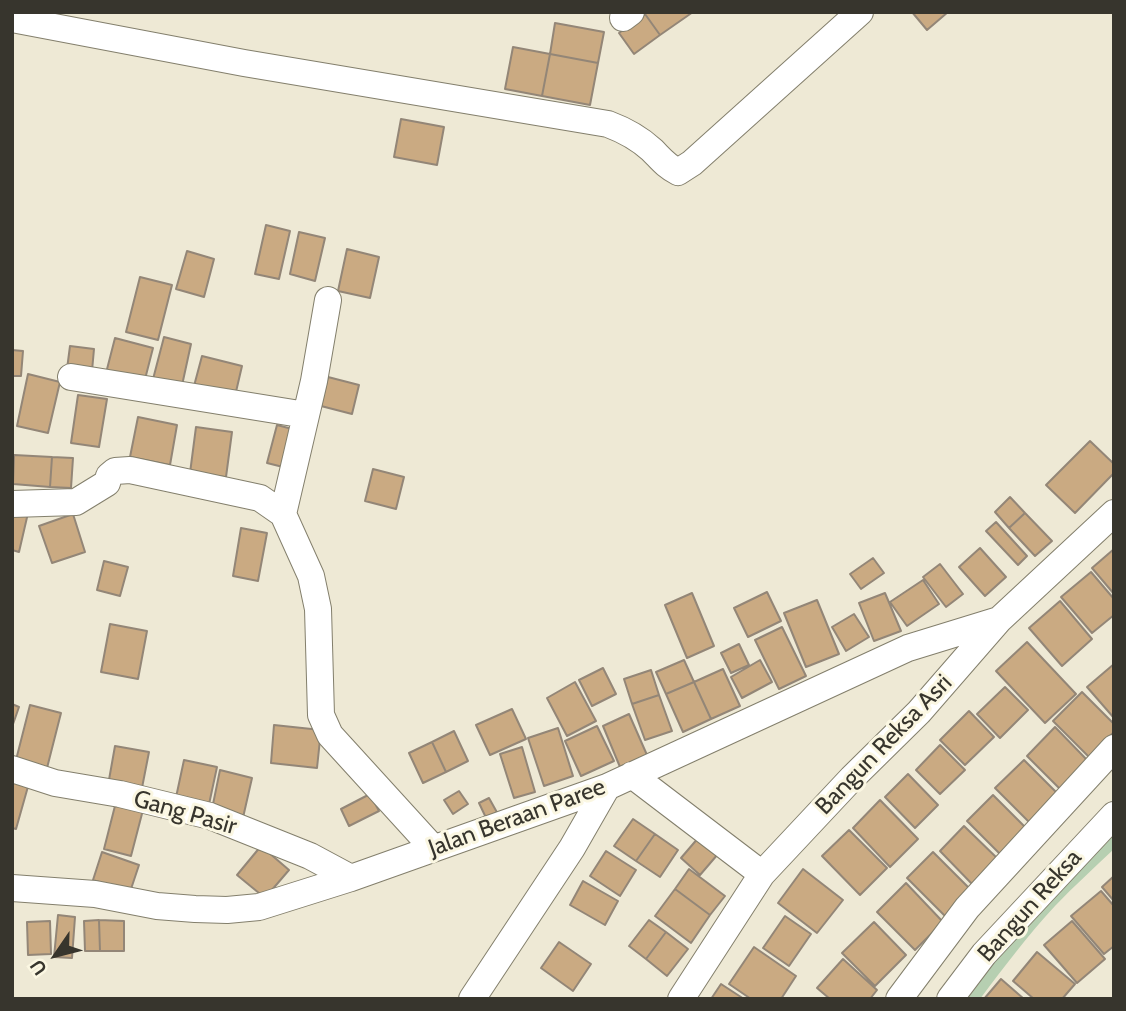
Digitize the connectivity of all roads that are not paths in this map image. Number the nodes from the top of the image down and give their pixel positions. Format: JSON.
{"nodes":[{"id":1,"x":860,"y":12,"type":"edge"},
{"id":2,"x":12,"y":19,"type":"edge"},
{"id":3,"x":328,"y":300,"type":"dead end"},
{"id":4,"x":71,"y":377,"type":"dead end"},
{"id":5,"x":306,"y":415,"type":"junction"},
{"id":6,"x":12,"y":504,"type":"edge"},
{"id":7,"x":1114,"y":513,"type":"edge"},
{"id":8,"x":283,"y":514,"type":"junction"},
{"id":9,"x":999,"y":620,"type":"junction"},
{"id":10,"x":1113,"y":750,"type":"edge"},
{"id":11,"x":12,"y":769,"type":"edge"},
{"id":12,"x":632,"y":775,"type":"junction"},
{"id":13,"x":607,"y":788,"type":"junction"},
{"id":14,"x":1114,"y":815,"type":"edge"},
{"id":15,"x":433,"y":848,"type":"junction"},
{"id":16,"x":762,"y":874,"type":"junction"},
{"id":17,"x":351,"y":878,"type":"junction"},
{"id":18,"x":12,"y":888,"type":"edge"},
{"id":19,"x":472,"y":999,"type":"edge"},
{"id":20,"x":681,"y":999,"type":"edge"},
{"id":21,"x":899,"y":999,"type":"edge"},
{"id":22,"x":950,"y":999,"type":"edge"}],
"edges":[{"from":1,"to":2,"type":"street"},
{"from":3,"to":5,"type":"street"},
{"from":4,"to":5,"type":"street"},
{"from":5,"to":8,"type":"street"},
{"from":6,"to":8,"type":"street"},
{"from":7,"to":9,"type":"street","name":"Bangun Reksa Asri"},
{"from":8,"to":15,"type":"street"},
{"from":9,"to":12,"type":"street","name":"Jalan Beraan Paree"},
{"from":9,"to":16,"type":"street","name":"Bangun Reksa Asri"},
{"from":10,"to":21,"type":"street"},
{"from":11,"to":17,"type":"street","name":"Gang Pasir"},
{"from":12,"to":13,"type":"street","name":"Jalan Beraan Paree"},
{"from":12,"to":16,"type":"street"},
{"from":13,"to":15,"type":"street","name":"Jalan Beraan Paree"},
{"from":13,"to":19,"type":"street"},
{"from":14,"to":22,"type":"street","name":"Bangun Reksa"},
{"from":15,"to":17,"type":"street","name":"Jalan Beraan Paree"},
{"from":16,"to":20,"type":"street","name":"Bangun Reksa Asri"},
{"from":17,"to":18,"type":"street","name":"Jalan Beraan Paree"}]}
